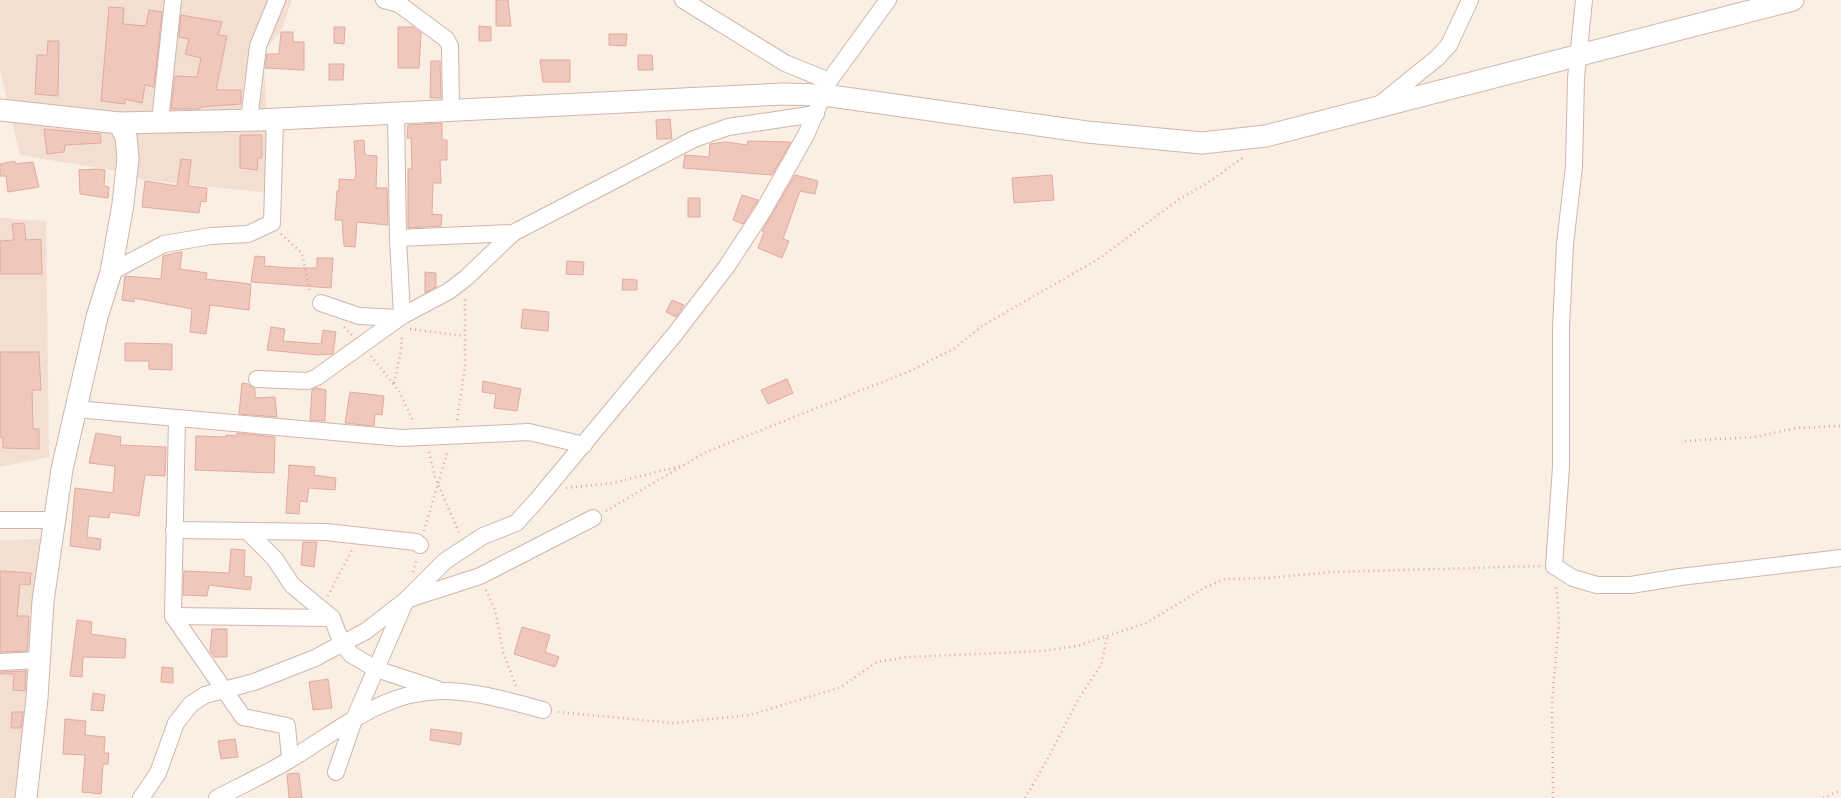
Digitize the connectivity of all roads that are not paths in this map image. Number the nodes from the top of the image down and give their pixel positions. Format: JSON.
{"nodes":[{"id":1,"x":173,"y":0,"type":"edge"},
{"id":2,"x":277,"y":0,"type":"edge"},
{"id":3,"x":384,"y":0,"type":"edge"},
{"id":4,"x":683,"y":0,"type":"edge"},
{"id":5,"x":888,"y":0,"type":"edge"},
{"id":6,"x":1470,"y":0,"type":"edge"},
{"id":7,"x":1584,"y":0,"type":"edge"},
{"id":8,"x":1793,"y":0,"type":"edge"},
{"id":9,"x":1579,"y":55,"type":"junction"},
{"id":10,"x":823,"y":97,"type":"junction"},
{"id":11,"x":1378,"y":107,"type":"junction"},
{"id":12,"x":0,"y":110,"type":"edge"},
{"id":13,"x":451,"y":110,"type":"junction"},
{"id":14,"x":396,"y":113,"type":"junction"},
{"id":15,"x":275,"y":119,"type":"junction"},
{"id":16,"x":249,"y":120,"type":"junction"},
{"id":17,"x":160,"y":121,"type":"junction"},
{"id":18,"x":119,"y":122,"type":"junction"},
{"id":19,"x":513,"y":233,"type":"junction"},
{"id":20,"x":398,"y":238,"type":"junction"},
{"id":21,"x":111,"y":272,"type":"junction"},
{"id":22,"x":321,"y":304,"type":"road end"},
{"id":23,"x":401,"y":317,"type":"junction"},
{"id":24,"x":258,"y":379,"type":"dead end"},
{"id":25,"x":76,"y":409,"type":"junction"},
{"id":26,"x":177,"y":418,"type":"junction"},
{"id":27,"x":584,"y":445,"type":"junction"},
{"id":28,"x":593,"y":518,"type":"road end"},
{"id":29,"x":0,"y":520,"type":"edge"},
{"id":30,"x":54,"y":520,"type":"junction"},
{"id":31,"x":174,"y":530,"type":"junction"},
{"id":32,"x":247,"y":531,"type":"junction"},
{"id":33,"x":420,"y":545,"type":"road end"},
{"id":34,"x":1841,"y":558,"type":"edge"},
{"id":35,"x":406,"y":600,"type":"junction"},
{"id":36,"x":327,"y":613,"type":"junction"},
{"id":37,"x":173,"y":616,"type":"junction"},
{"id":38,"x":342,"y":644,"type":"junction"},
{"id":39,"x":40,"y":660,"type":"junction"},
{"id":40,"x":0,"y":662,"type":"edge"},
{"id":41,"x":376,"y":669,"type":"junction"},
{"id":42,"x":222,"y":689,"type":"junction"},
{"id":43,"x":441,"y":691,"type":"junction"},
{"id":44,"x":535,"y":708,"type":"road end"},
{"id":45,"x":356,"y":717,"type":"junction"},
{"id":46,"x":290,"y":759,"type":"junction"},
{"id":47,"x":336,"y":772,"type":"dead end"},
{"id":48,"x":26,"y":798,"type":"edge"},
{"id":49,"x":141,"y":798,"type":"edge"},
{"id":50,"x":217,"y":798,"type":"edge"}],
"edges":[{"from":1,"to":17,"type":"street"},
{"from":2,"to":16,"type":"street"},
{"from":3,"to":13,"type":"street"},
{"from":4,"to":10,"type":"street"},
{"from":5,"to":10,"type":"street"},
{"from":6,"to":11,"type":"street"},
{"from":7,"to":9,"type":"street"},
{"from":8,"to":9,"type":"street"},
{"from":9,"to":11,"type":"street"},
{"from":9,"to":34,"type":"street"},
{"from":10,"to":11,"type":"street"},
{"from":10,"to":13,"type":"street"},
{"from":10,"to":19,"type":"street"},
{"from":10,"to":27,"type":"street"},
{"from":12,"to":18,"type":"street"},
{"from":13,"to":14,"type":"street"},
{"from":14,"to":15,"type":"street"},
{"from":14,"to":20,"type":"street"},
{"from":15,"to":16,"type":"street"},
{"from":15,"to":21,"type":"street"},
{"from":16,"to":17,"type":"street"},
{"from":17,"to":18,"type":"street"},
{"from":18,"to":21,"type":"street"},
{"from":19,"to":20,"type":"street"},
{"from":19,"to":23,"type":"street"},
{"from":20,"to":23,"type":"street"},
{"from":21,"to":25,"type":"street"},
{"from":22,"to":23,"type":"street"},
{"from":23,"to":24,"type":"street"},
{"from":25,"to":26,"type":"street"},
{"from":25,"to":30,"type":"street"},
{"from":26,"to":27,"type":"street"},
{"from":26,"to":31,"type":"street"},
{"from":27,"to":35,"type":"street"},
{"from":28,"to":35,"type":"street"},
{"from":29,"to":30,"type":"street"},
{"from":30,"to":39,"type":"street"},
{"from":31,"to":32,"type":"street"},
{"from":31,"to":37,"type":"street"},
{"from":32,"to":33,"type":"street"},
{"from":32,"to":36,"type":"street"},
{"from":35,"to":38,"type":"street"},
{"from":35,"to":41,"type":"street"},
{"from":36,"to":37,"type":"street"},
{"from":36,"to":38,"type":"street"},
{"from":37,"to":42,"type":"street"},
{"from":38,"to":41,"type":"street"},
{"from":38,"to":42,"type":"street"},
{"from":39,"to":40,"type":"street"},
{"from":39,"to":48,"type":"street"},
{"from":41,"to":43,"type":"street"},
{"from":41,"to":45,"type":"street"},
{"from":42,"to":46,"type":"street"},
{"from":42,"to":49,"type":"street"},
{"from":43,"to":44,"type":"street"},
{"from":43,"to":45,"type":"street"},
{"from":45,"to":46,"type":"street"},
{"from":45,"to":47,"type":"street"},
{"from":46,"to":50,"type":"street"}]}
